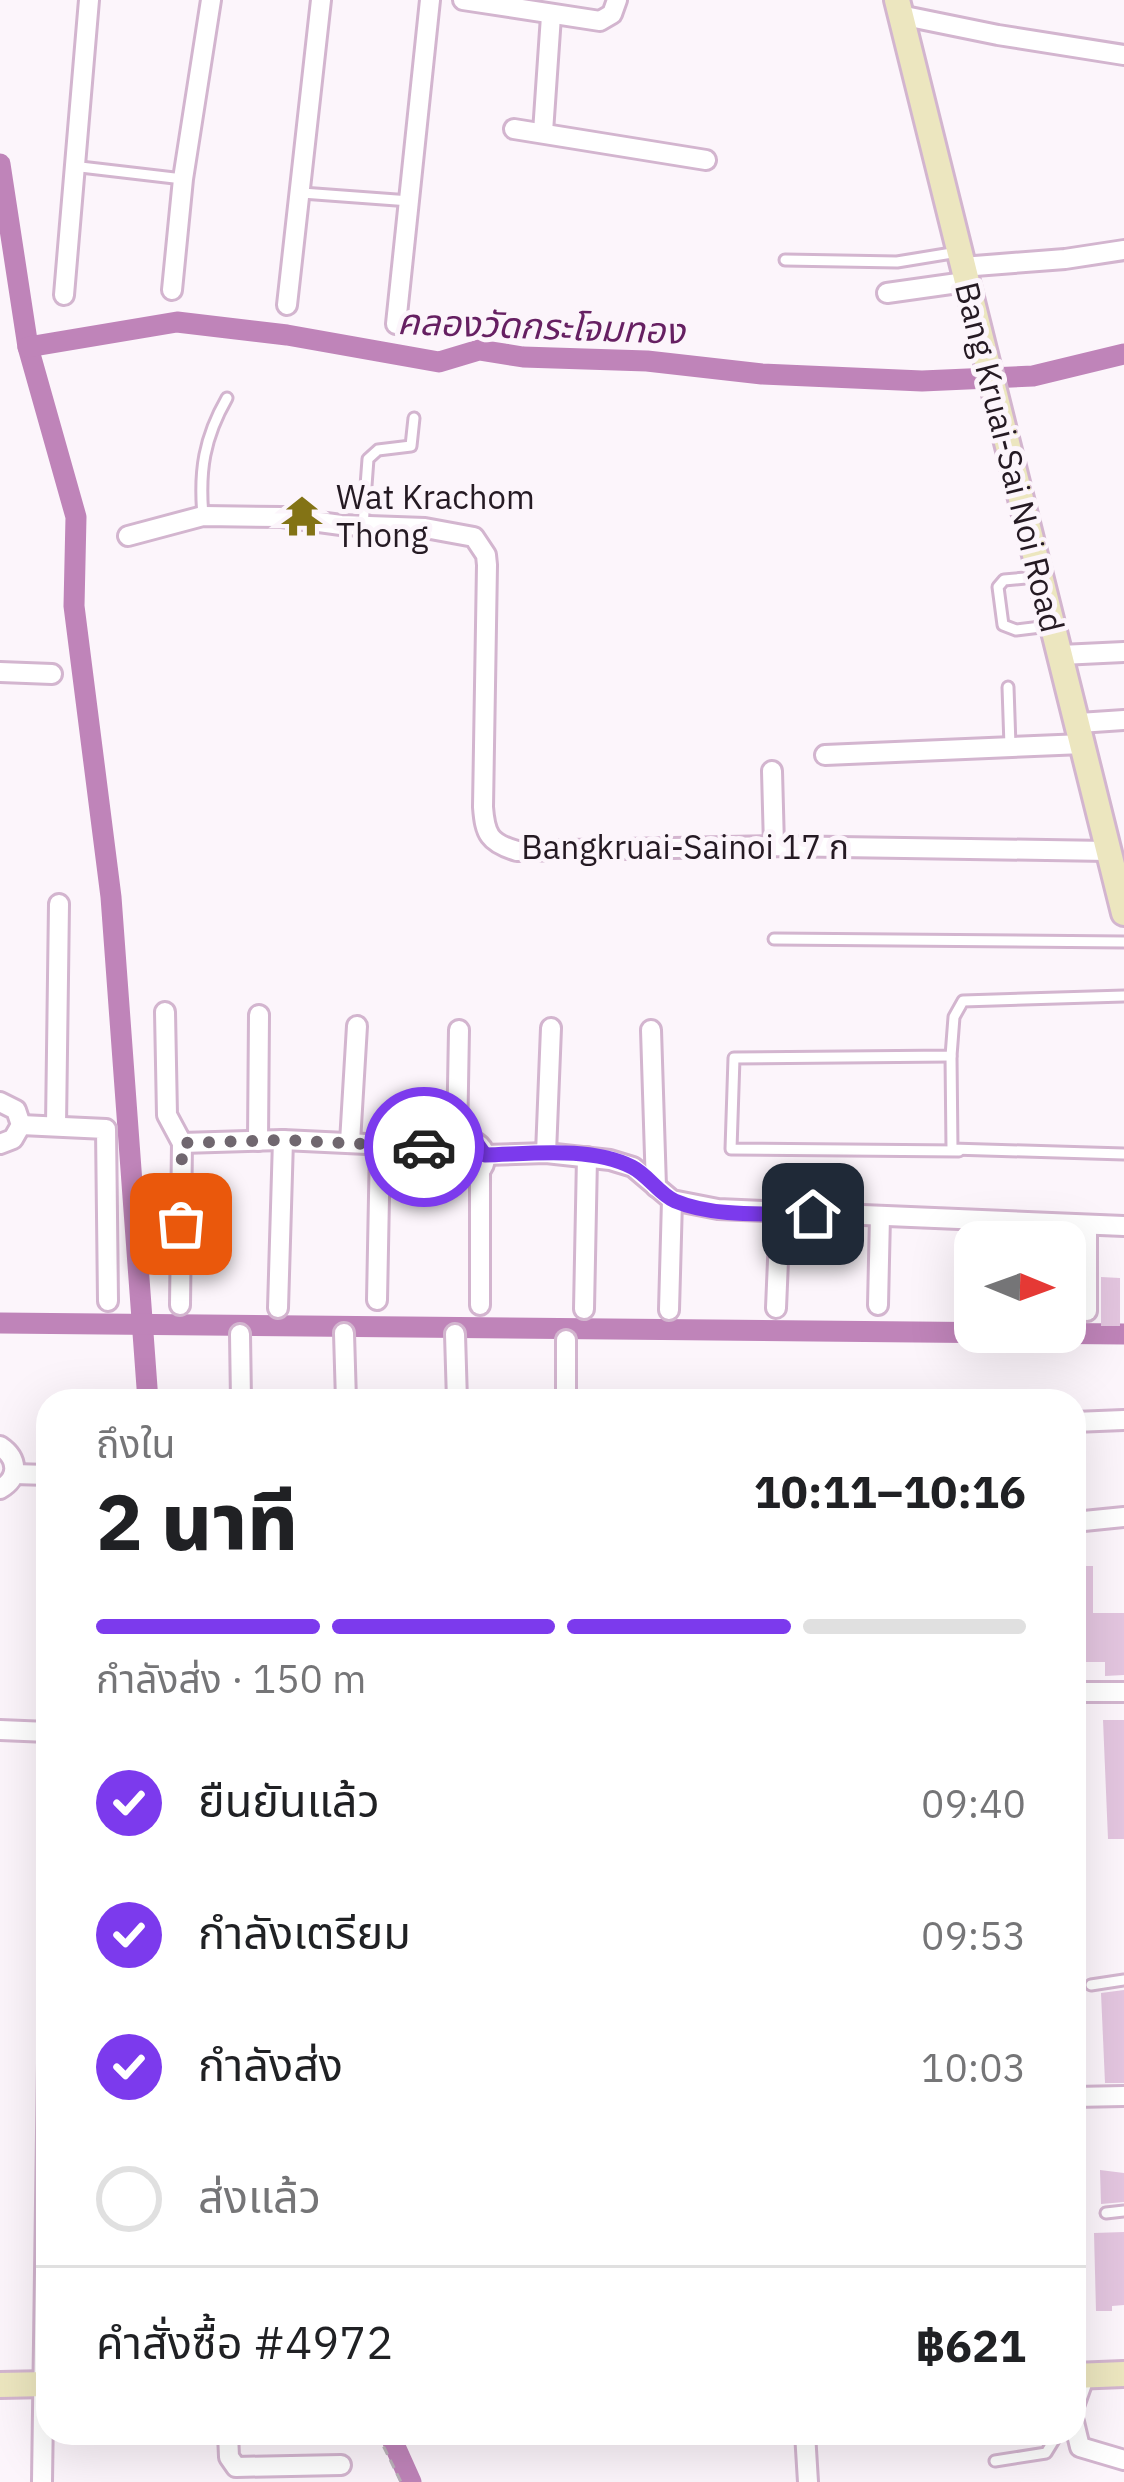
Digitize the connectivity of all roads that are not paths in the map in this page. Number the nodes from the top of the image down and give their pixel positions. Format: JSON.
{"nodes":[{"id":1,"x":88,"y":0,"type":"edge"},
{"id":2,"x":211,"y":0,"type":"edge"},
{"id":3,"x":321,"y":0,"type":"edge"},
{"id":4,"x":430,"y":0,"type":"edge"},
{"id":5,"x":463,"y":0,"type":"edge"},
{"id":6,"x":617,"y":0,"type":"edge"},
{"id":7,"x":899,"y":7,"type":"edge"},
{"id":8,"x":551,"y":16,"type":"junction"},
{"id":9,"x":1124,"y":55,"type":"edge"},
{"id":10,"x":514,"y":129,"type":"dead end"},
{"id":11,"x":543,"y":132,"type":"junction"},
{"id":12,"x":706,"y":160,"type":"dead end"},
{"id":13,"x":73,"y":166,"type":"junction"},
{"id":14,"x":183,"y":179,"type":"junction"},
{"id":15,"x":300,"y":193,"type":"junction"},
{"id":16,"x":410,"y":201,"type":"junction"},
{"id":17,"x":1124,"y":250,"type":"edge"},
{"id":18,"x":785,"y":260,"type":"dead end"},
{"id":19,"x":962,"y":267,"type":"junction"},
{"id":20,"x":172,"y":290,"type":"dead end"},
{"id":21,"x":887,"y":293,"type":"dead end"},
{"id":22,"x":64,"y":295,"type":"dead end"},
{"id":23,"x":287,"y":305,"type":"dead end"},
{"id":24,"x":396,"y":324,"type":"dead end"},
{"id":25,"x":227,"y":398,"type":"dead end"},
{"id":26,"x":414,"y":418,"type":"dead end"},
{"id":27,"x":203,"y":516,"type":"junction"},
{"id":28,"x":363,"y":526,"type":"junction"},
{"id":29,"x":128,"y":536,"type":"dead end"},
{"id":30,"x":1041,"y":576,"type":"junction"},
{"id":31,"x":1054,"y":625,"type":"junction"},
{"id":32,"x":1124,"y":652,"type":"edge"},
{"id":33,"x":1061,"y":656,"type":"junction"},
{"id":34,"x":0,"y":672,"type":"edge"},
{"id":35,"x":52,"y":674,"type":"dead end"},
{"id":36,"x":1007,"y":687,"type":"dead end"},
{"id":37,"x":1124,"y":719,"type":"edge"},
{"id":38,"x":1081,"y":734,"type":"junction"},
{"id":39,"x":1010,"y":746,"type":"junction"},
{"id":40,"x":825,"y":755,"type":"dead end"},
{"id":41,"x":772,"y":771,"type":"dead end"},
{"id":42,"x":774,"y":846,"type":"junction"},
{"id":43,"x":1115,"y":863,"type":"edge"},
{"id":44,"x":59,"y":904,"type":"dead end"},
{"id":45,"x":1124,"y":913,"type":"edge"},
{"id":46,"x":774,"y":939,"type":"dead end"},
{"id":47,"x":1124,"y":942,"type":"edge"},
{"id":48,"x":1124,"y":997,"type":"edge"},
{"id":49,"x":165,"y":1012,"type":"dead end"},
{"id":50,"x":259,"y":1015,"type":"dead end"},
{"id":51,"x":357,"y":1026,"type":"dead end"},
{"id":52,"x":550,"y":1028,"type":"dead end"},
{"id":53,"x":459,"y":1030,"type":"dead end"},
{"id":54,"x":651,"y":1030,"type":"dead end"},
{"id":55,"x":951,"y":1056,"type":"junction"},
{"id":56,"x":0,"y":1102,"type":"edge"},
{"id":57,"x":21,"y":1126,"type":"junction"},
{"id":58,"x":56,"y":1126,"type":"junction"},
{"id":59,"x":284,"y":1140,"type":"junction"},
{"id":60,"x":258,"y":1141,"type":"junction"},
{"id":61,"x":350,"y":1142,"type":"junction"},
{"id":62,"x":182,"y":1143,"type":"junction"},
{"id":63,"x":0,"y":1144,"type":"edge"},
{"id":64,"x":380,"y":1145,"type":"junction"},
{"id":65,"x":454,"y":1145,"type":"junction"},
{"id":66,"x":959,"y":1151,"type":"junction"},
{"id":67,"x":545,"y":1154,"type":"junction"},
{"id":68,"x":1124,"y":1154,"type":"edge"},
{"id":69,"x":587,"y":1157,"type":"junction"},
{"id":70,"x":482,"y":1163,"type":"junction"},
{"id":71,"x":664,"y":1194,"type":"junction"},
{"id":72,"x":780,"y":1213,"type":"junction"},
{"id":73,"x":880,"y":1216,"type":"junction"},
{"id":74,"x":981,"y":1221,"type":"edge"},
{"id":75,"x":1088,"y":1225,"type":"joint"},
{"id":76,"x":1124,"y":1226,"type":"edge"},
{"id":77,"x":377,"y":1300,"type":"dead end"},
{"id":78,"x":108,"y":1301,"type":"dead end"},
{"id":79,"x":179,"y":1305,"type":"dead end"},
{"id":80,"x":480,"y":1305,"type":"dead end"},
{"id":81,"x":878,"y":1305,"type":"dead end"},
{"id":82,"x":278,"y":1308,"type":"dead end"},
{"id":83,"x":776,"y":1308,"type":"dead end"},
{"id":84,"x":584,"y":1310,"type":"dead end"},
{"id":85,"x":669,"y":1310,"type":"dead end"},
{"id":86,"x":1087,"y":1311,"type":"dead end"},
{"id":87,"x":344,"y":1333,"type":"dead end"},
{"id":88,"x":240,"y":1334,"type":"dead end"},
{"id":89,"x":454,"y":1334,"type":"dead end"},
{"id":90,"x":566,"y":1340,"type":"dead end"},
{"id":91,"x":241,"y":1389,"type":"edge"},
{"id":92,"x":346,"y":1389,"type":"edge"},
{"id":93,"x":456,"y":1389,"type":"edge"},
{"id":94,"x":566,"y":1389,"type":"edge"},
{"id":95,"x":1124,"y":1420,"type":"edge"},
{"id":96,"x":1086,"y":1421,"type":"edge"},
{"id":97,"x":0,"y":1446,"type":"edge"},
{"id":98,"x":14,"y":1474,"type":"junction"},
{"id":99,"x":36,"y":1475,"type":"edge"},
{"id":100,"x":0,"y":1489,"type":"edge"},
{"id":101,"x":1124,"y":1517,"type":"edge"},
{"id":102,"x":1086,"y":1521,"type":"edge"},
{"id":103,"x":1124,"y":1691,"type":"edge"},
{"id":104,"x":1086,"y":1692,"type":"edge"},
{"id":105,"x":0,"y":1730,"type":"edge"},
{"id":106,"x":36,"y":1732,"type":"edge"},
{"id":107,"x":1124,"y":1980,"type":"edge"},
{"id":108,"x":1091,"y":1985,"type":"dead end"},
{"id":109,"x":1124,"y":2096,"type":"edge"},
{"id":110,"x":1086,"y":2097,"type":"edge"},
{"id":111,"x":1124,"y":2212,"type":"edge"},
{"id":112,"x":1106,"y":2213,"type":"dead end"},
{"id":113,"x":1124,"y":2374,"type":"edge"},
{"id":114,"x":1086,"y":2376,"type":"edge"},
{"id":115,"x":36,"y":2384,"type":"edge"},
{"id":116,"x":0,"y":2385,"type":"edge"},
{"id":117,"x":44,"y":2445,"type":"edge"},
{"id":118,"x":229,"y":2445,"type":"edge"},
{"id":119,"x":806,"y":2445,"type":"edge"},
{"id":120,"x":1051,"y":2445,"type":"edge"},
{"id":121,"x":1080,"y":2445,"type":"edge"},
{"id":122,"x":1124,"y":2460,"type":"edge"},
{"id":123,"x":994,"y":2461,"type":"dead end"},
{"id":124,"x":341,"y":2464,"type":"dead end"},
{"id":125,"x":42,"y":2482,"type":"edge"},
{"id":126,"x":808,"y":2482,"type":"edge"}],
"edges":[{"from":1,"to":13,"type":"street"},
{"from":2,"to":14,"type":"street"},
{"from":3,"to":15,"type":"street"},
{"from":4,"to":16,"type":"street"},
{"from":5,"to":8,"type":"street"},
{"from":6,"to":8,"type":"street"},
{"from":7,"to":9,"type":"street"},
{"from":7,"to":19,"type":"main road","name":"Bang Kruai-Sai Noi Road"},
{"from":8,"to":11,"type":"street"},
{"from":10,"to":11,"type":"street"},
{"from":11,"to":12,"type":"street"},
{"from":13,"to":14,"type":"lane"},
{"from":13,"to":22,"type":"street"},
{"from":14,"to":20,"type":"street"},
{"from":15,"to":16,"type":"lane"},
{"from":15,"to":23,"type":"street"},
{"from":16,"to":24,"type":"street"},
{"from":17,"to":19,"type":"street"},
{"from":18,"to":19,"type":"lane"},
{"from":19,"to":21,"type":"street"},
{"from":19,"to":30,"type":"main road","name":"Bang Kruai-Sai Noi Road"},
{"from":25,"to":27,"type":"lane"},
{"from":26,"to":28,"type":"lane"},
{"from":27,"to":28,"type":"street","name":"Bangkruai-Sainoi 17 ก"},
{"from":27,"to":29,"type":"street","name":"Bangkruai-Sainoi 17 ก"},
{"from":28,"to":42,"type":"street","name":"Bangkruai-Sainoi 17 ก"},
{"from":30,"to":31,"type":"main road","name":"Bang Kruai-Sai Noi Road"},
{"from":30,"to":31,"type":"lane"},
{"from":31,"to":33,"type":"main road","name":"Bang Kruai-Sai Noi Road"},
{"from":32,"to":33,"type":"street"},
{"from":33,"to":38,"type":"main road","name":"Bang Kruai-Sai Noi Road"},
{"from":34,"to":35,"type":"street"},
{"from":36,"to":39,"type":"lane"},
{"from":37,"to":38,"type":"street"},
{"from":38,"to":39,"type":"street"},
{"from":38,"to":43,"type":"main road","name":"Bang Kruai-Sai Noi Road"},
{"from":39,"to":40,"type":"street"},
{"from":41,"to":42,"type":"street"},
{"from":42,"to":43,"type":"street","name":"Bangkruai-Sainoi 17 ก"},
{"from":43,"to":45,"type":"main road","name":"Bang Kruai-Sai Noi Road"},
{"from":44,"to":58,"type":"street"},
{"from":46,"to":47,"type":"lane"},
{"from":48,"to":55,"type":"lane"},
{"from":49,"to":62,"type":"street"},
{"from":50,"to":60,"type":"street"},
{"from":51,"to":61,"type":"street"},
{"from":52,"to":67,"type":"street"},
{"from":53,"to":65,"type":"street"},
{"from":54,"to":71,"type":"street"},
{"from":55,"to":66,"type":"lane"},
{"from":55,"to":66,"type":"lane"},
{"from":56,"to":57,"type":"street"},
{"from":57,"to":58,"type":"street"},
{"from":57,"to":63,"type":"street"},
{"from":58,"to":78,"type":"street"},
{"from":59,"to":60,"type":"street"},
{"from":59,"to":61,"type":"street"},
{"from":59,"to":82,"type":"street"},
{"from":60,"to":62,"type":"street"},
{"from":61,"to":64,"type":"street"},
{"from":62,"to":79,"type":"street"},
{"from":64,"to":65,"type":"street"},
{"from":64,"to":77,"type":"street"},
{"from":65,"to":70,"type":"street"},
{"from":65,"to":70,"type":"street"},
{"from":66,"to":68,"type":"lane"},
{"from":67,"to":69,"type":"street"},
{"from":67,"to":70,"type":"street"},
{"from":69,"to":71,"type":"street"},
{"from":69,"to":84,"type":"street"},
{"from":70,"to":80,"type":"street"},
{"from":71,"to":72,"type":"street"},
{"from":71,"to":85,"type":"street"},
{"from":72,"to":73,"type":"street"},
{"from":72,"to":83,"type":"street"},
{"from":73,"to":74,"type":"street"},
{"from":73,"to":81,"type":"street"},
{"from":75,"to":76,"type":"street"},
{"from":75,"to":86,"type":"street"},
{"from":87,"to":92,"type":"street"},
{"from":88,"to":91,"type":"street"},
{"from":89,"to":93,"type":"street"},
{"from":90,"to":94,"type":"street"},
{"from":95,"to":96,"type":"street"},
{"from":97,"to":98,"type":"street"},
{"from":98,"to":99,"type":"street"},
{"from":98,"to":100,"type":"street"},
{"from":101,"to":102,"type":"street"},
{"from":103,"to":104,"type":"street"},
{"from":105,"to":106,"type":"street"},
{"from":107,"to":108,"type":"lane"},
{"from":109,"to":110,"type":"street"},
{"from":111,"to":112,"type":"lane"},
{"from":113,"to":114,"type":"main road"},
{"from":115,"to":116,"type":"main road"},
{"from":117,"to":125,"type":"street"},
{"from":118,"to":124,"type":"street"},
{"from":119,"to":126,"type":"street"},
{"from":120,"to":123,"type":"lane"},
{"from":121,"to":122,"type":"street"}]}
